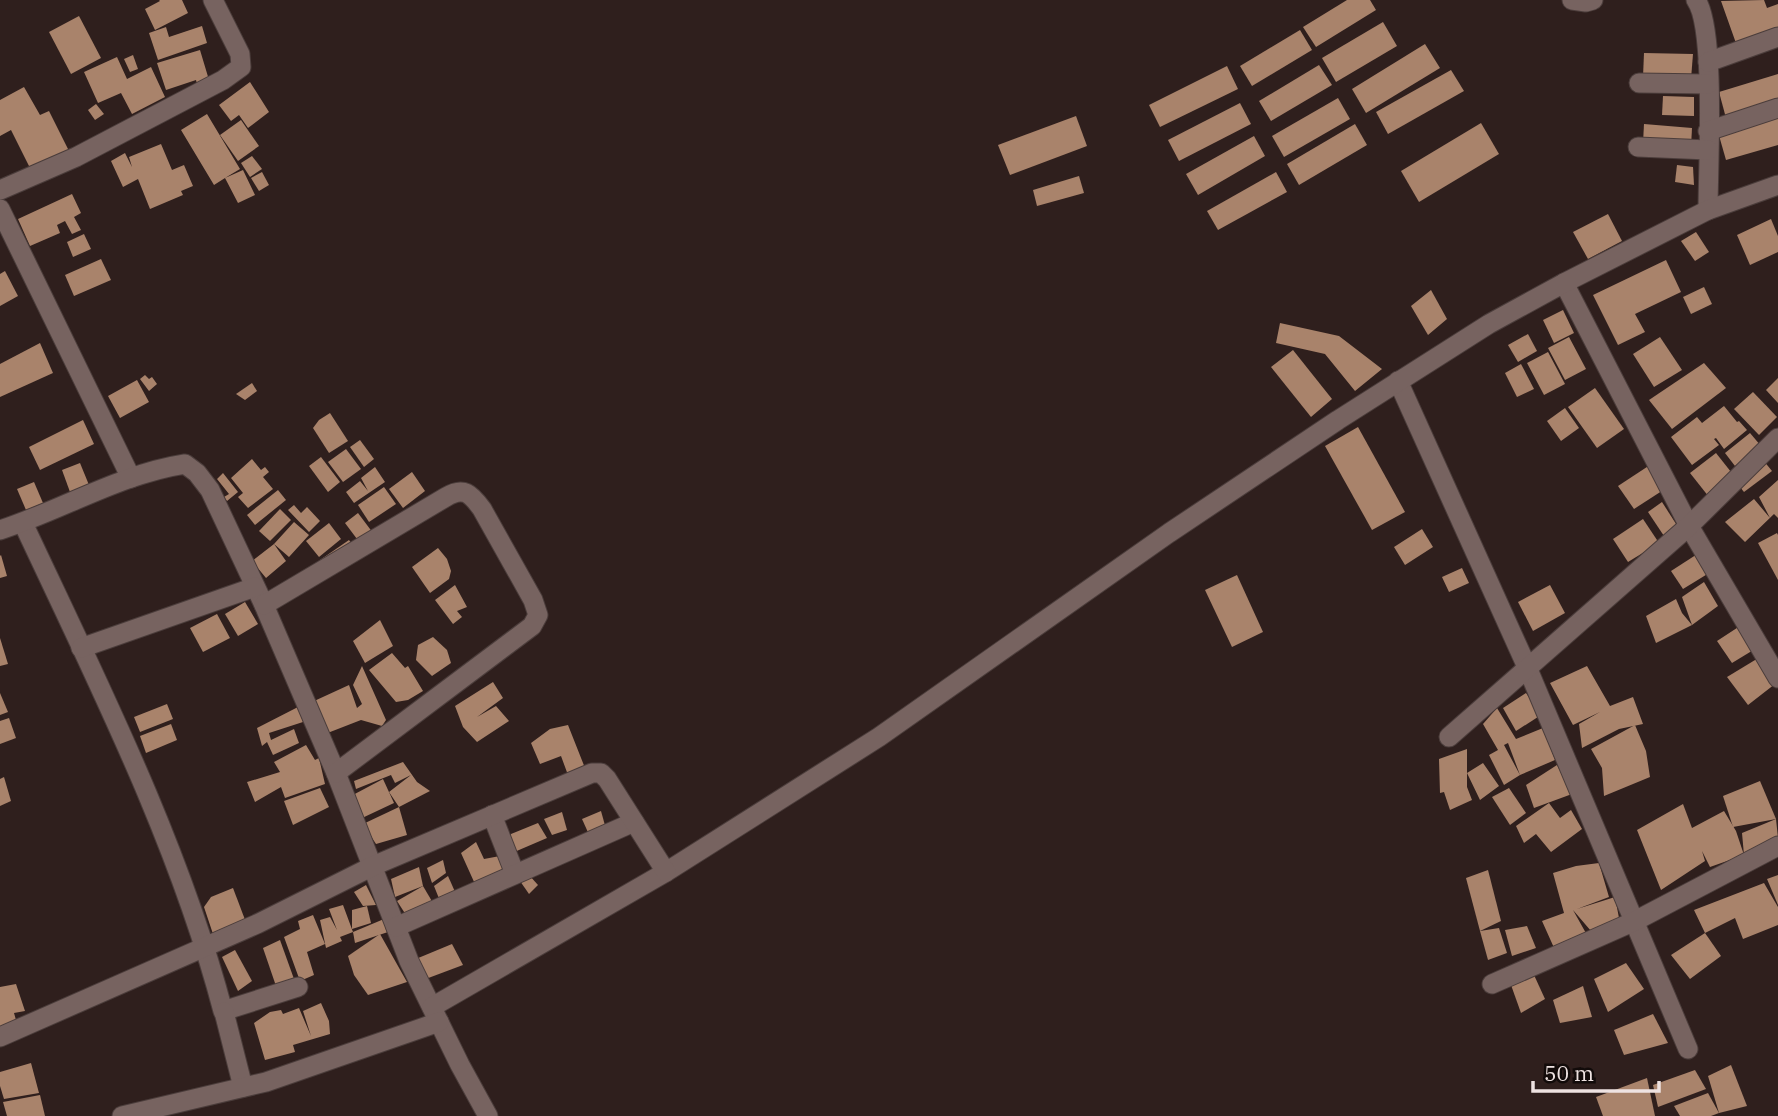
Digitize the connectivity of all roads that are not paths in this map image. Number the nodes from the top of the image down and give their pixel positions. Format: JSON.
{"nodes":[{"id":1,"x":213,"y":0,"type":"edge"},
{"id":2,"x":1572,"y":0,"type":"edge"},
{"id":3,"x":1593,"y":0,"type":"edge"},
{"id":4,"x":1702,"y":3,"type":"edge"},
{"id":5,"x":1778,"y":37,"type":"edge"},
{"id":6,"x":1708,"y":62,"type":"junction"},
{"id":7,"x":1639,"y":83,"type":"dead end"},
{"id":8,"x":1708,"y":84,"type":"junction"},
{"id":9,"x":1778,"y":108,"type":"edge"},
{"id":10,"x":1708,"y":140,"type":"junction"},
{"id":11,"x":1638,"y":147,"type":"dead end"},
{"id":12,"x":1778,"y":185,"type":"edge"},
{"id":13,"x":0,"y":190,"type":"edge"},
{"id":14,"x":0,"y":209,"type":"edge"},
{"id":15,"x":1707,"y":210,"type":"junction"},
{"id":16,"x":1564,"y":283,"type":"junction"},
{"id":17,"x":1398,"y":381,"type":"junction"},
{"id":18,"x":1778,"y":438,"type":"edge"},
{"id":19,"x":131,"y":478,"type":"junction"},
{"id":20,"x":23,"y":523,"type":"junction"},
{"id":21,"x":1689,"y":526,"type":"junction"},
{"id":22,"x":0,"y":530,"type":"edge"},
{"id":23,"x":255,"y":587,"type":"junction"},
{"id":24,"x":264,"y":605,"type":"junction"},
{"id":25,"x":81,"y":648,"type":"junction"},
{"id":26,"x":1527,"y":667,"type":"junction"},
{"id":27,"x":1778,"y":678,"type":"edge"},
{"id":28,"x":1449,"y":737,"type":"dead end"},
{"id":29,"x":335,"y":773,"type":"junction"},
{"id":30,"x":492,"y":815,"type":"junction"},
{"id":31,"x":634,"y":821,"type":"junction"},
{"id":32,"x":1778,"y":846,"type":"edge"},
{"id":33,"x":373,"y":866,"type":"junction"},
{"id":34,"x":666,"y":872,"type":"junction"},
{"id":35,"x":515,"y":874,"type":"junction"},
{"id":36,"x":1635,"y":921,"type":"junction"},
{"id":37,"x":396,"y":927,"type":"junction"},
{"id":38,"x":206,"y":947,"type":"junction"},
{"id":39,"x":1492,"y":984,"type":"dead end"},
{"id":40,"x":298,"y":987,"type":"dead end"},
{"id":41,"x":224,"y":1012,"type":"junction"},
{"id":42,"x":435,"y":1014,"type":"junction"},
{"id":43,"x":0,"y":1037,"type":"edge"},
{"id":44,"x":1688,"y":1049,"type":"dead end"},
{"id":45,"x":243,"y":1087,"type":"junction"},
{"id":46,"x":122,"y":1116,"type":"edge"},
{"id":47,"x":488,"y":1116,"type":"edge"}],
"edges":[{"from":1,"to":13,"type":"street"},
{"from":2,"to":3,"type":"street"},
{"from":4,"to":6,"type":"street"},
{"from":5,"to":6,"type":"street"},
{"from":6,"to":8,"type":"street"},
{"from":7,"to":8,"type":"street"},
{"from":8,"to":10,"type":"street"},
{"from":9,"to":10,"type":"street"},
{"from":10,"to":11,"type":"street"},
{"from":10,"to":15,"type":"street"},
{"from":12,"to":15,"type":"street"},
{"from":14,"to":19,"type":"street"},
{"from":15,"to":16,"type":"street"},
{"from":16,"to":17,"type":"street"},
{"from":16,"to":21,"type":"street"},
{"from":17,"to":26,"type":"street"},
{"from":17,"to":34,"type":"street"},
{"from":18,"to":21,"type":"street"},
{"from":19,"to":20,"type":"street"},
{"from":19,"to":23,"type":"street"},
{"from":20,"to":22,"type":"street"},
{"from":20,"to":25,"type":"street"},
{"from":21,"to":26,"type":"street"},
{"from":21,"to":27,"type":"street"},
{"from":23,"to":24,"type":"street"},
{"from":23,"to":25,"type":"street"},
{"from":24,"to":29,"type":"street"},
{"from":24,"to":29,"type":"street"},
{"from":25,"to":38,"type":"street"},
{"from":26,"to":28,"type":"street"},
{"from":26,"to":36,"type":"street"},
{"from":29,"to":33,"type":"street"},
{"from":30,"to":31,"type":"street"},
{"from":30,"to":33,"type":"street"},
{"from":30,"to":35,"type":"street"},
{"from":31,"to":34,"type":"street"},
{"from":31,"to":35,"type":"street"},
{"from":32,"to":36,"type":"street"},
{"from":33,"to":37,"type":"street"},
{"from":33,"to":38,"type":"street"},
{"from":34,"to":42,"type":"street"},
{"from":35,"to":37,"type":"street"},
{"from":36,"to":39,"type":"street"},
{"from":36,"to":44,"type":"street"},
{"from":37,"to":42,"type":"street"},
{"from":38,"to":41,"type":"street"},
{"from":38,"to":43,"type":"street"},
{"from":40,"to":41,"type":"street"},
{"from":41,"to":45,"type":"street"},
{"from":42,"to":45,"type":"street"},
{"from":42,"to":47,"type":"street"},
{"from":45,"to":46,"type":"street"}]}
